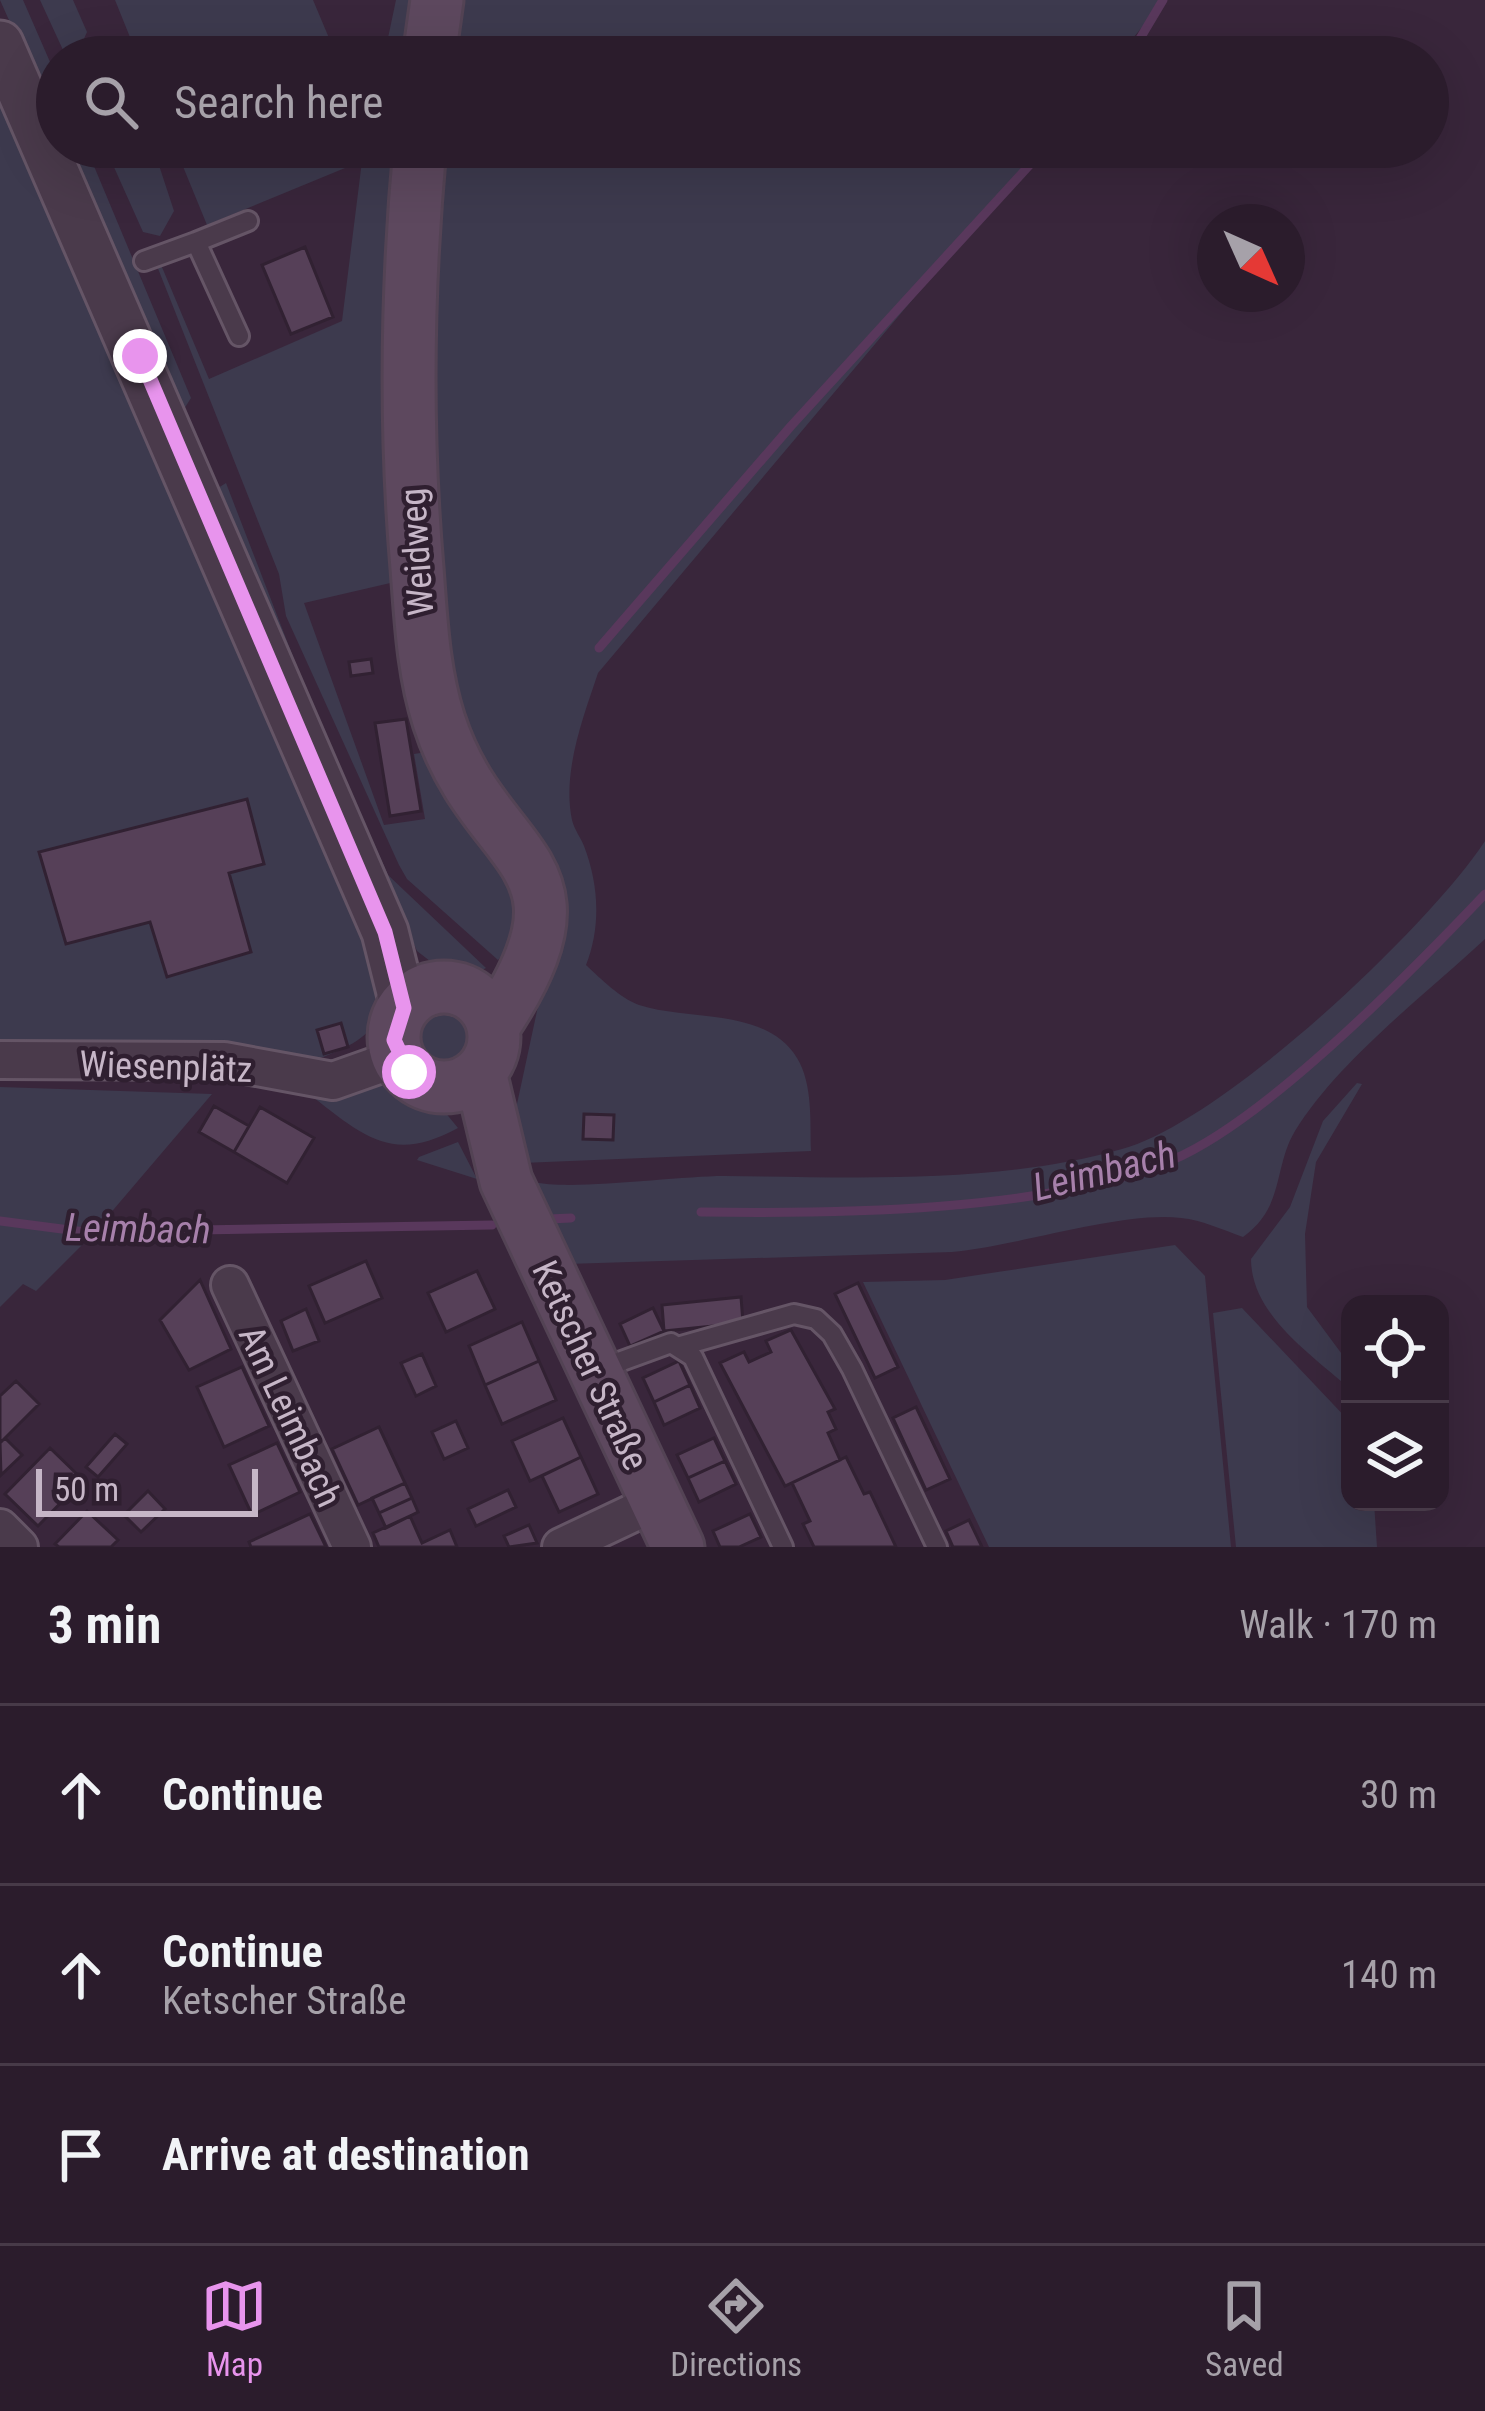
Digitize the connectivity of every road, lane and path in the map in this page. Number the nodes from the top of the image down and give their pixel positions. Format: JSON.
{"nodes":[{"id":1,"x":437,"y":0,"type":"edge"},
{"id":2,"x":432,"y":36,"type":"edge"},
{"id":3,"x":0,"y":44,"type":"edge"},
{"id":4,"x":36,"y":127,"type":"edge"},
{"id":5,"x":54,"y":168,"type":"edge"},
{"id":6,"x":418,"y":168,"type":"edge"},
{"id":7,"x":248,"y":221,"type":"dead end"},
{"id":8,"x":196,"y":242,"type":"junction"},
{"id":9,"x":144,"y":261,"type":"dead end"},
{"id":10,"x":238,"y":336,"type":"dead end"},
{"id":11,"x":445,"y":1033,"type":"junction"},
{"id":12,"x":0,"y":1060,"type":"edge"},
{"id":13,"x":230,"y":1285,"type":"dead end"},
{"id":14,"x":681,"y":1346,"type":"junction"},
{"id":15,"x":592,"y":1371,"type":"junction"},
{"id":16,"x":667,"y":1525,"type":"edge"},
{"id":17,"x":0,"y":1528,"type":"edge"},
{"id":18,"x":20,"y":1547,"type":"edge"},
{"id":19,"x":352,"y":1547,"type":"edge"},
{"id":20,"x":561,"y":1547,"type":"edge"},
{"id":21,"x":783,"y":1547,"type":"edge"},
{"id":22,"x":937,"y":1547,"type":"edge"}],
"edges":[{"from":1,"to":2,"type":"main road"},
{"from":3,"to":4,"type":"street"},
{"from":5,"to":11,"type":"street"},
{"from":6,"to":11,"type":"main road","name":"Weidweg"},
{"from":7,"to":8,"type":"lane"},
{"from":8,"to":9,"type":"lane"},
{"from":8,"to":10,"type":"lane"},
{"from":11,"to":12,"type":"street","name":"Wiesenplätz"},
{"from":11,"to":15,"type":"main road","name":"Ketscher Straße"},
{"from":13,"to":19,"type":"street","name":"Am Leimbach"},
{"from":14,"to":15,"type":"lane"},
{"from":14,"to":21,"type":"lane"},
{"from":14,"to":22,"type":"lane"},
{"from":15,"to":16,"type":"main road","name":"Ketscher Straße"},
{"from":16,"to":20,"type":"street"},
{"from":17,"to":18,"type":"street"}]}
